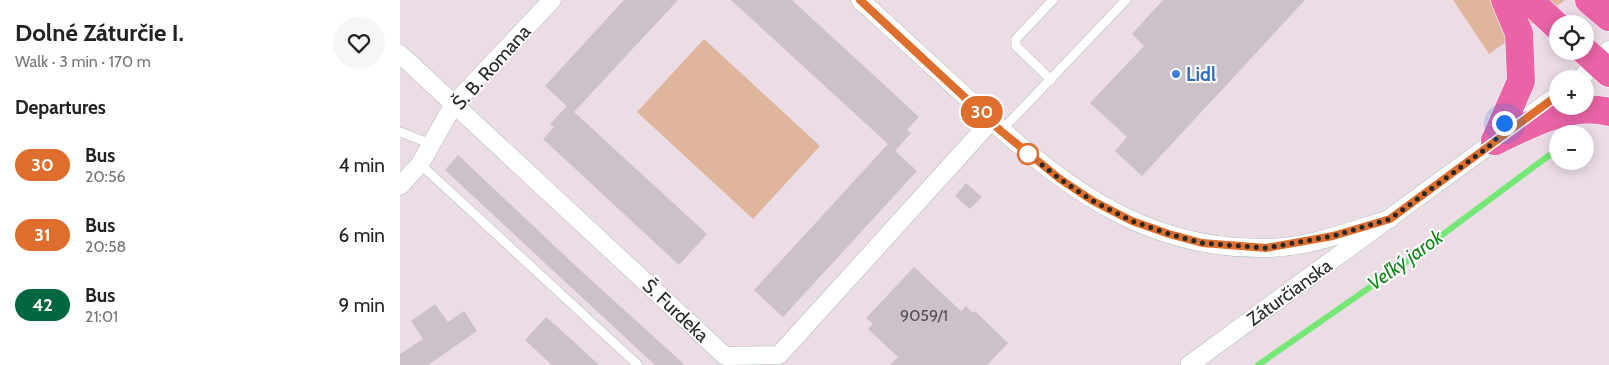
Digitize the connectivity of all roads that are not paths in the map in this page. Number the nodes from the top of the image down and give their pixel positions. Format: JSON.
{"nodes":[{"id":1,"x":552,"y":0,"type":"edge"},
{"id":2,"x":860,"y":0,"type":"edge"},
{"id":3,"x":1053,"y":0,"type":"edge"},
{"id":4,"x":1126,"y":0,"type":"edge"},
{"id":5,"x":1505,"y":0,"type":"edge"},
{"id":6,"x":1529,"y":0,"type":"edge"},
{"id":7,"x":1589,"y":0,"type":"edge"},
{"id":8,"x":1609,"y":17,"type":"edge"},
{"id":9,"x":1549,"y":19,"type":"edge"},
{"id":10,"x":400,"y":54,"type":"edge"},
{"id":11,"x":1051,"y":80,"type":"junction"},
{"id":12,"x":1549,"y":102,"type":"edge"},
{"id":13,"x":454,"y":104,"type":"junction"},
{"id":14,"x":1609,"y":112,"type":"edge"},
{"id":15,"x":996,"y":126,"type":"junction"},
{"id":16,"x":400,"y":132,"type":"edge"},
{"id":17,"x":1495,"y":141,"type":"junction"},
{"id":18,"x":431,"y":144,"type":"junction"},
{"id":19,"x":420,"y":164,"type":"junction"},
{"id":20,"x":400,"y":186,"type":"edge"},
{"id":21,"x":1390,"y":219,"type":"junction"},
{"id":22,"x":720,"y":360,"type":"edge"},
{"id":23,"x":638,"y":365,"type":"edge"},
{"id":24,"x":1189,"y":365,"type":"edge"}],
"edges":[{"from":1,"to":13,"type":"street","name":"Š. B. Romana"},
{"from":2,"to":15,"type":"street"},
{"from":3,"to":11,"type":"lane"},
{"from":4,"to":11,"type":"lane"},
{"from":5,"to":17,"type":"main road"},
{"from":6,"to":9,"type":"main road"},
{"from":7,"to":8,"type":"main road"},
{"from":10,"to":13,"type":"street","name":"Š. Furdeka"},
{"from":11,"to":15,"type":"lane"},
{"from":12,"to":17,"type":"street","name":"Záturčianska"},
{"from":13,"to":18,"type":"street","name":"Š. B. Romana"},
{"from":13,"to":22,"type":"street","name":"Š. Furdeka"},
{"from":14,"to":17,"type":"main road"},
{"from":15,"to":21,"type":"street"},
{"from":15,"to":22,"type":"street","name":"Š. Furdeka"},
{"from":16,"to":18,"type":"lane"},
{"from":17,"to":21,"type":"street","name":"Záturčianska"},
{"from":18,"to":19,"type":"street","name":"Š. B. Romana"},
{"from":19,"to":20,"type":"street","name":"Š. B. Romana"},
{"from":19,"to":23,"type":"lane"},
{"from":21,"to":24,"type":"street","name":"Záturčianska"}]}
